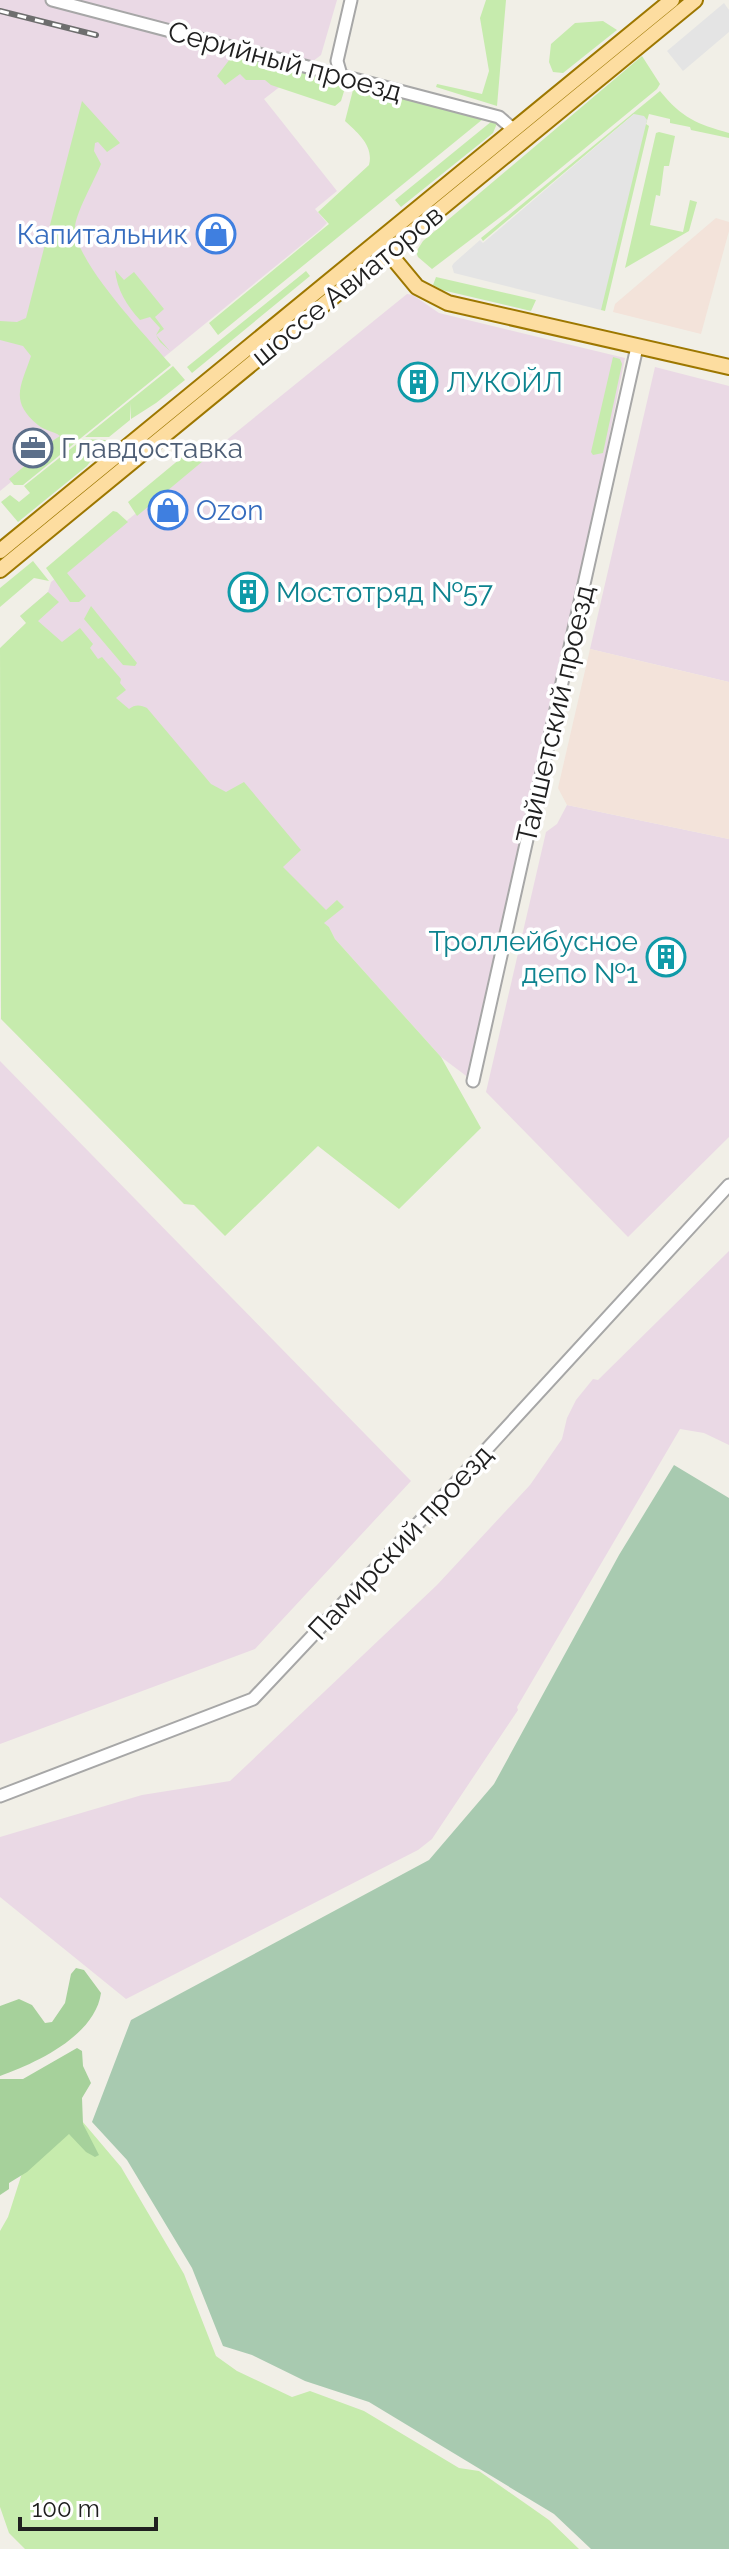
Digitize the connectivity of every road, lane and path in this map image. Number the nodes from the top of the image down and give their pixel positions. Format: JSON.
{"nodes":[{"id":1,"x":52,"y":0,"type":"edge"},
{"id":2,"x":351,"y":0,"type":"edge"},
{"id":3,"x":672,"y":0,"type":"edge"},
{"id":4,"x":695,"y":0,"type":"edge"},
{"id":5,"x":341,"y":75,"type":"junction"},
{"id":6,"x":514,"y":130,"type":"junction"},
{"id":7,"x":378,"y":239,"type":"junction"},
{"id":8,"x":387,"y":252,"type":"junction"},
{"id":9,"x":637,"y":347,"type":"junction"},
{"id":10,"x":729,"y":367,"type":"edge"},
{"id":11,"x":0,"y":551,"type":"edge"},
{"id":12,"x":0,"y":570,"type":"edge"},
{"id":13,"x":473,"y":1081,"type":"dead end"},
{"id":14,"x":729,"y":1185,"type":"edge"},
{"id":15,"x":0,"y":1796,"type":"edge"}],
"edges":[{"from":1,"to":5,"type":"street","name":"Серийный проезд"},
{"from":2,"to":5,"type":"street"},
{"from":3,"to":6,"type":"main road","name":"шоссе Авиаторов"},
{"from":4,"to":8,"type":"main road","name":"шоссе Авиаторов"},
{"from":5,"to":6,"type":"street","name":"Серийный проезд"},
{"from":6,"to":7,"type":"main road","name":"шоссе Авиаторов"},
{"from":7,"to":8,"type":"main road"},
{"from":7,"to":11,"type":"main road","name":"шоссе Авиаторов"},
{"from":8,"to":9,"type":"main road"},
{"from":8,"to":12,"type":"main road","name":"шоссе Авиаторов"},
{"from":9,"to":10,"type":"main road"},
{"from":9,"to":13,"type":"street","name":"Тайшетский проезд"},
{"from":14,"to":15,"type":"street","name":"Памирский проезд"}]}
